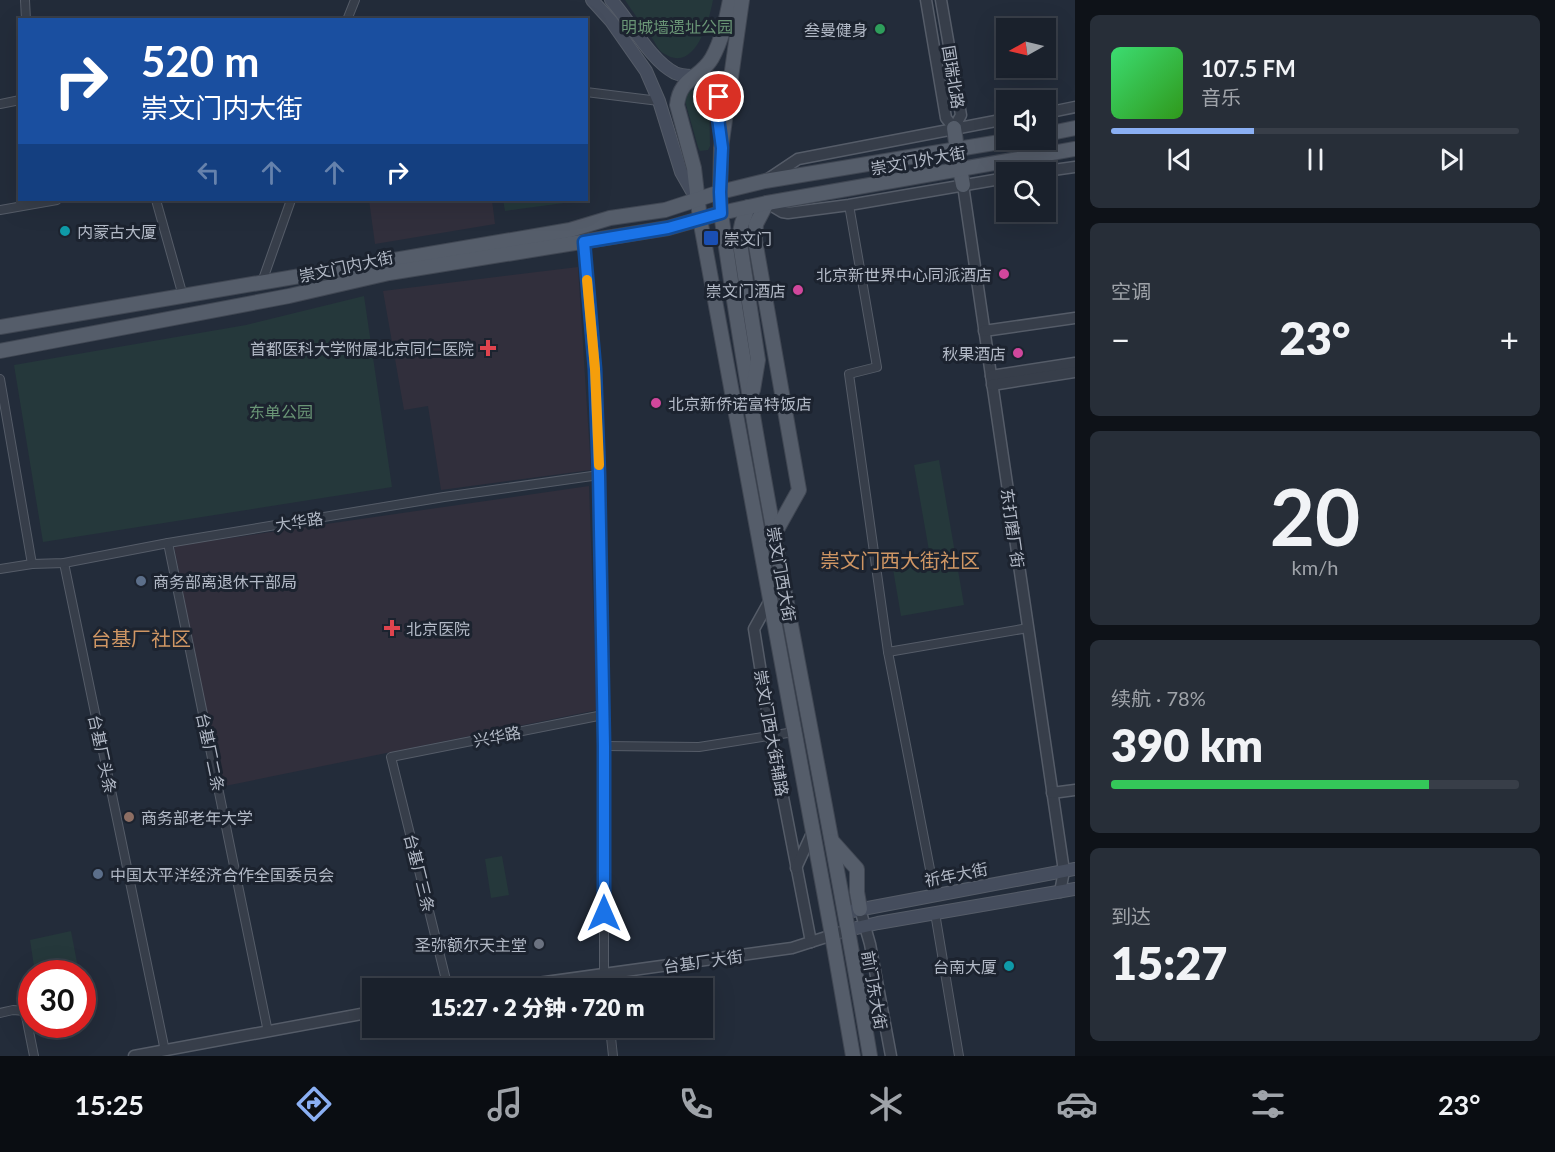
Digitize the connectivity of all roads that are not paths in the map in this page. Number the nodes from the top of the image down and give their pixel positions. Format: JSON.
{"nodes":[{"id":1,"x":25,"y":0,"type":"edge"},
{"id":2,"x":355,"y":0,"type":"edge"},
{"id":3,"x":592,"y":0,"type":"edge"},
{"id":4,"x":611,"y":0,"type":"edge"},
{"id":5,"x":730,"y":0,"type":"edge"},
{"id":6,"x":742,"y":0,"type":"edge"},
{"id":7,"x":926,"y":0,"type":"edge"},
{"id":8,"x":941,"y":0,"type":"edge"},
{"id":9,"x":26,"y":18,"type":"edge"},
{"id":10,"x":348,"y":18,"type":"edge"},
{"id":11,"x":694,"y":77,"type":"junction"},
{"id":12,"x":588,"y":92,"type":"edge"},
{"id":13,"x":18,"y":100,"type":"edge"},
{"id":14,"x":659,"y":101,"type":"junction"},
{"id":15,"x":0,"y":104,"type":"edge"},
{"id":16,"x":1075,"y":108,"type":"edge"},
{"id":17,"x":1056,"y":111,"type":"edge"},
{"id":18,"x":996,"y":121,"type":"edge"},
{"id":19,"x":954,"y":128,"type":"junction"},
{"id":20,"x":1075,"y":128,"type":"edge"},
{"id":21,"x":1056,"y":132,"type":"edge"},
{"id":22,"x":996,"y":143,"type":"edge"},
{"id":23,"x":722,"y":148,"type":"junction"},
{"id":24,"x":957,"y":149,"type":"junction"},
{"id":25,"x":1075,"y":149,"type":"edge"},
{"id":26,"x":1075,"y":167,"type":"edge"},
{"id":27,"x":960,"y":169,"type":"junction"},
{"id":28,"x":1056,"y":170,"type":"edge"},
{"id":29,"x":996,"y":180,"type":"edge"},
{"id":30,"x":765,"y":181,"type":"junction"},
{"id":31,"x":963,"y":185,"type":"junction"},
{"id":32,"x":720,"y":192,"type":"junction"},
{"id":33,"x":697,"y":200,"type":"junction"},
{"id":34,"x":51,"y":201,"type":"edge"},
{"id":35,"x":156,"y":201,"type":"edge"},
{"id":36,"x":291,"y":201,"type":"edge"},
{"id":37,"x":767,"y":203,"type":"junction"},
{"id":38,"x":849,"y":205,"type":"junction"},
{"id":39,"x":748,"y":207,"type":"junction"},
{"id":40,"x":0,"y":210,"type":"edge"},
{"id":41,"x":721,"y":213,"type":"junction"},
{"id":42,"x":700,"y":219,"type":"junction"},
{"id":43,"x":584,"y":242,"type":"junction"},
{"id":44,"x":262,"y":282,"type":"junction"},
{"id":45,"x":183,"y":296,"type":"junction"},
{"id":46,"x":1075,"y":318,"type":"edge"},
{"id":47,"x":0,"y":327,"type":"edge"},
{"id":48,"x":984,"y":332,"type":"junction"},
{"id":49,"x":0,"y":351,"type":"edge"},
{"id":50,"x":1075,"y":363,"type":"edge"},
{"id":51,"x":1075,"y":372,"type":"edge"},
{"id":52,"x":0,"y":379,"type":"edge"},
{"id":53,"x":991,"y":380,"type":"junction"},
{"id":54,"x":751,"y":402,"type":"junction"},
{"id":55,"x":599,"y":475,"type":"junction"},
{"id":56,"x":775,"y":533,"type":"junction"},
{"id":57,"x":168,"y":543,"type":"junction"},
{"id":58,"x":64,"y":562,"type":"junction"},
{"id":59,"x":32,"y":564,"type":"junction"},
{"id":60,"x":0,"y":569,"type":"edge"},
{"id":61,"x":770,"y":600,"type":"junction"},
{"id":62,"x":1028,"y":628,"type":"junction"},
{"id":63,"x":888,"y":652,"type":"junction"},
{"id":64,"x":603,"y":715,"type":"junction"},
{"id":65,"x":794,"y":732,"type":"junction"},
{"id":66,"x":771,"y":735,"type":"junction"},
{"id":67,"x":604,"y":746,"type":"junction"},
{"id":68,"x":392,"y":757,"type":"joint"},
{"id":69,"x":1075,"y":789,"type":"edge"},
{"id":70,"x":1052,"y":794,"type":"junction"},
{"id":71,"x":813,"y":831,"type":"junction"},
{"id":72,"x":831,"y":840,"type":"junction"},
{"id":73,"x":796,"y":869,"type":"junction"},
{"id":74,"x":1069,"y":870,"type":"edge"},
{"id":75,"x":1075,"y":889,"type":"edge"},
{"id":76,"x":1060,"y":892,"type":"junction"},
{"id":77,"x":935,"y":895,"type":"junction"},
{"id":78,"x":860,"y":909,"type":"junction"},
{"id":79,"x":844,"y":913,"type":"junction"},
{"id":80,"x":935,"y":913,"type":"junction"},
{"id":81,"x":864,"y":926,"type":"junction"},
{"id":82,"x":848,"y":930,"type":"junction"},
{"id":83,"x":832,"y":935,"type":"junction"},
{"id":84,"x":811,"y":942,"type":"junction"},
{"id":85,"x":604,"y":975,"type":"junction"},
{"id":86,"x":446,"y":978,"type":"edge"},
{"id":87,"x":580,"y":978,"type":"edge"},
{"id":88,"x":604,"y":978,"type":"edge"},
{"id":89,"x":0,"y":1013,"type":"edge"},
{"id":90,"x":362,"y":1014,"type":"edge"},
{"id":91,"x":268,"y":1032,"type":"junction"},
{"id":92,"x":611,"y":1038,"type":"edge"},
{"id":93,"x":165,"y":1051,"type":"junction"},
{"id":94,"x":34,"y":1056,"type":"edge"},
{"id":95,"x":134,"y":1056,"type":"edge"},
{"id":96,"x":613,"y":1056,"type":"edge"},
{"id":97,"x":853,"y":1056,"type":"edge"},
{"id":98,"x":870,"y":1056,"type":"edge"},
{"id":99,"x":891,"y":1056,"type":"edge"},
{"id":100,"x":959,"y":1056,"type":"edge"}],
"edges":[{"from":1,"to":9,"type":"street"},
{"from":2,"to":10,"type":"street"},
{"from":3,"to":14,"type":"main road"},
{"from":4,"to":11,"type":"main road"},
{"from":5,"to":11,"type":"main road","name":"崇文门西大街"},
{"from":6,"to":23,"type":"main road","name":"崇文门西大街"},
{"from":7,"to":19,"type":"street","name":"国瑞北路"},
{"from":8,"to":19,"type":"street","name":"国瑞北路"},
{"from":11,"to":23,"type":"main road"},
{"from":11,"to":33,"type":"main road","name":"崇文门西大街"},
{"from":12,"to":14,"type":"street"},
{"from":13,"to":15,"type":"street"},
{"from":14,"to":33,"type":"main road"},
{"from":16,"to":17,"type":"street"},
{"from":18,"to":19,"type":"street","name":"崇文门外大街"},
{"from":19,"to":24,"type":"main road"},
{"from":19,"to":30,"type":"street","name":"崇文门外大街"},
{"from":20,"to":21,"type":"main road"},
{"from":22,"to":24,"type":"main road","name":"崇文门外大街"},
{"from":23,"to":32,"type":"main road","name":"崇文门西大街"},
{"from":24,"to":30,"type":"main road","name":"崇文门外大街"},
{"from":25,"to":27,"type":"main road","name":"崇文门外大街"},
{"from":26,"to":28,"type":"street"},
{"from":27,"to":31,"type":"main road"},
{"from":27,"to":37,"type":"main road","name":"崇文门外大街"},
{"from":29,"to":31,"type":"street","name":"崇文门外大街"},
{"from":30,"to":32,"type":"main road","name":"崇文门外大街"},
{"from":31,"to":38,"type":"street","name":"崇文门外大街"},
{"from":31,"to":48,"type":"street","name":"东打磨厂街"},
{"from":32,"to":33,"type":"main road","name":"崇文门外大街"},
{"from":32,"to":41,"type":"main road","name":"崇文门西大街"},
{"from":33,"to":42,"type":"main road","name":"崇文门西大街"},
{"from":33,"to":44,"type":"main road","name":"崇文门内大街"},
{"from":34,"to":40,"type":"street"},
{"from":35,"to":45,"type":"street"},
{"from":36,"to":44,"type":"street"},
{"from":37,"to":38,"type":"street","name":"崇文门外大街"},
{"from":37,"to":39,"type":"main road","name":"崇文门外大街"},
{"from":37,"to":56,"type":"main road"},
{"from":38,"to":63,"type":"street"},
{"from":39,"to":41,"type":"main road","name":"崇文门外大街"},
{"from":39,"to":54,"type":"main road"},
{"from":41,"to":42,"type":"main road","name":"崇文门外大街"},
{"from":41,"to":54,"type":"main road","name":"崇文门西大街"},
{"from":42,"to":43,"type":"main road","name":"崇文门内大街"},
{"from":42,"to":61,"type":"main road","name":"崇文门西大街"},
{"from":43,"to":49,"type":"main road","name":"崇文门内大街"},
{"from":43,"to":55,"type":"street"},
{"from":44,"to":45,"type":"main road","name":"崇文门内大街"},
{"from":45,"to":47,"type":"main road","name":"崇文门内大街"},
{"from":46,"to":48,"type":"street"},
{"from":48,"to":53,"type":"street","name":"东打磨厂街"},
{"from":50,"to":53,"type":"street"},
{"from":51,"to":53,"type":"street"},
{"from":52,"to":59,"type":"street"},
{"from":53,"to":62,"type":"street","name":"东打磨厂街"},
{"from":54,"to":56,"type":"main road","name":"崇文门西大街"},
{"from":55,"to":57,"type":"street","name":"大华路"},
{"from":55,"to":64,"type":"street"},
{"from":56,"to":72,"type":"main road","name":"崇文门西大街"},
{"from":57,"to":58,"type":"street","name":"大华路"},
{"from":57,"to":91,"type":"street","name":"台基厂二条"},
{"from":58,"to":59,"type":"street","name":"大华路"},
{"from":58,"to":93,"type":"street","name":"台基厂头条"},
{"from":59,"to":60,"type":"street","name":"大华路"},
{"from":61,"to":65,"type":"main road","name":"崇文门西大街"},
{"from":61,"to":66,"type":"street","name":"崇文门西大街辅路"},
{"from":62,"to":63,"type":"street"},
{"from":62,"to":70,"type":"street","name":"东打磨厂街"},
{"from":63,"to":77,"type":"street"},
{"from":64,"to":67,"type":"street"},
{"from":64,"to":68,"type":"street","name":"兴华路"},
{"from":65,"to":66,"type":"street"},
{"from":65,"to":71,"type":"main road","name":"崇文门西大街"},
{"from":66,"to":67,"type":"street"},
{"from":66,"to":73,"type":"street","name":"崇文门西大街辅路"},
{"from":67,"to":85,"type":"street"},
{"from":68,"to":86,"type":"street","name":"台基厂三条"},
{"from":69,"to":70,"type":"street"},
{"from":70,"to":74,"type":"street","name":"东打磨厂街"},
{"from":71,"to":73,"type":"street"},
{"from":71,"to":83,"type":"main road","name":"崇文门西大街"},
{"from":72,"to":78,"type":"main road"},
{"from":72,"to":79,"type":"main road","name":"崇文门西大街"},
{"from":73,"to":84,"type":"street","name":"崇文门西大街辅路"},
{"from":74,"to":76,"type":"street","name":"东打磨厂街"},
{"from":74,"to":77,"type":"main road","name":"祈年大街"},
{"from":75,"to":76,"type":"main road","name":"祈年大街"},
{"from":76,"to":80,"type":"main road","name":"祈年大街"},
{"from":77,"to":78,"type":"main road","name":"祈年大街"},
{"from":78,"to":79,"type":"main road","name":"祈年大街"},
{"from":78,"to":81,"type":"street"},
{"from":79,"to":82,"type":"main road","name":"前门东大街"},
{"from":79,"to":83,"type":"street"},
{"from":80,"to":81,"type":"main road","name":"祈年大街"},
{"from":80,"to":100,"type":"street"},
{"from":81,"to":82,"type":"main road","name":"祈年大街"},
{"from":81,"to":99,"type":"street"},
{"from":82,"to":83,"type":"street","name":"台基厂大街"},
{"from":82,"to":98,"type":"main road","name":"前门东大街"},
{"from":83,"to":84,"type":"street","name":"台基厂大街"},
{"from":83,"to":97,"type":"main road","name":"前门东大街"},
{"from":84,"to":85,"type":"street","name":"台基厂大街"},
{"from":85,"to":87,"type":"street","name":"台基厂大街"},
{"from":85,"to":88,"type":"street"},
{"from":89,"to":94,"type":"street"},
{"from":90,"to":91,"type":"street"},
{"from":91,"to":93,"type":"street"},
{"from":92,"to":96,"type":"street"},
{"from":93,"to":95,"type":"street"}]}
